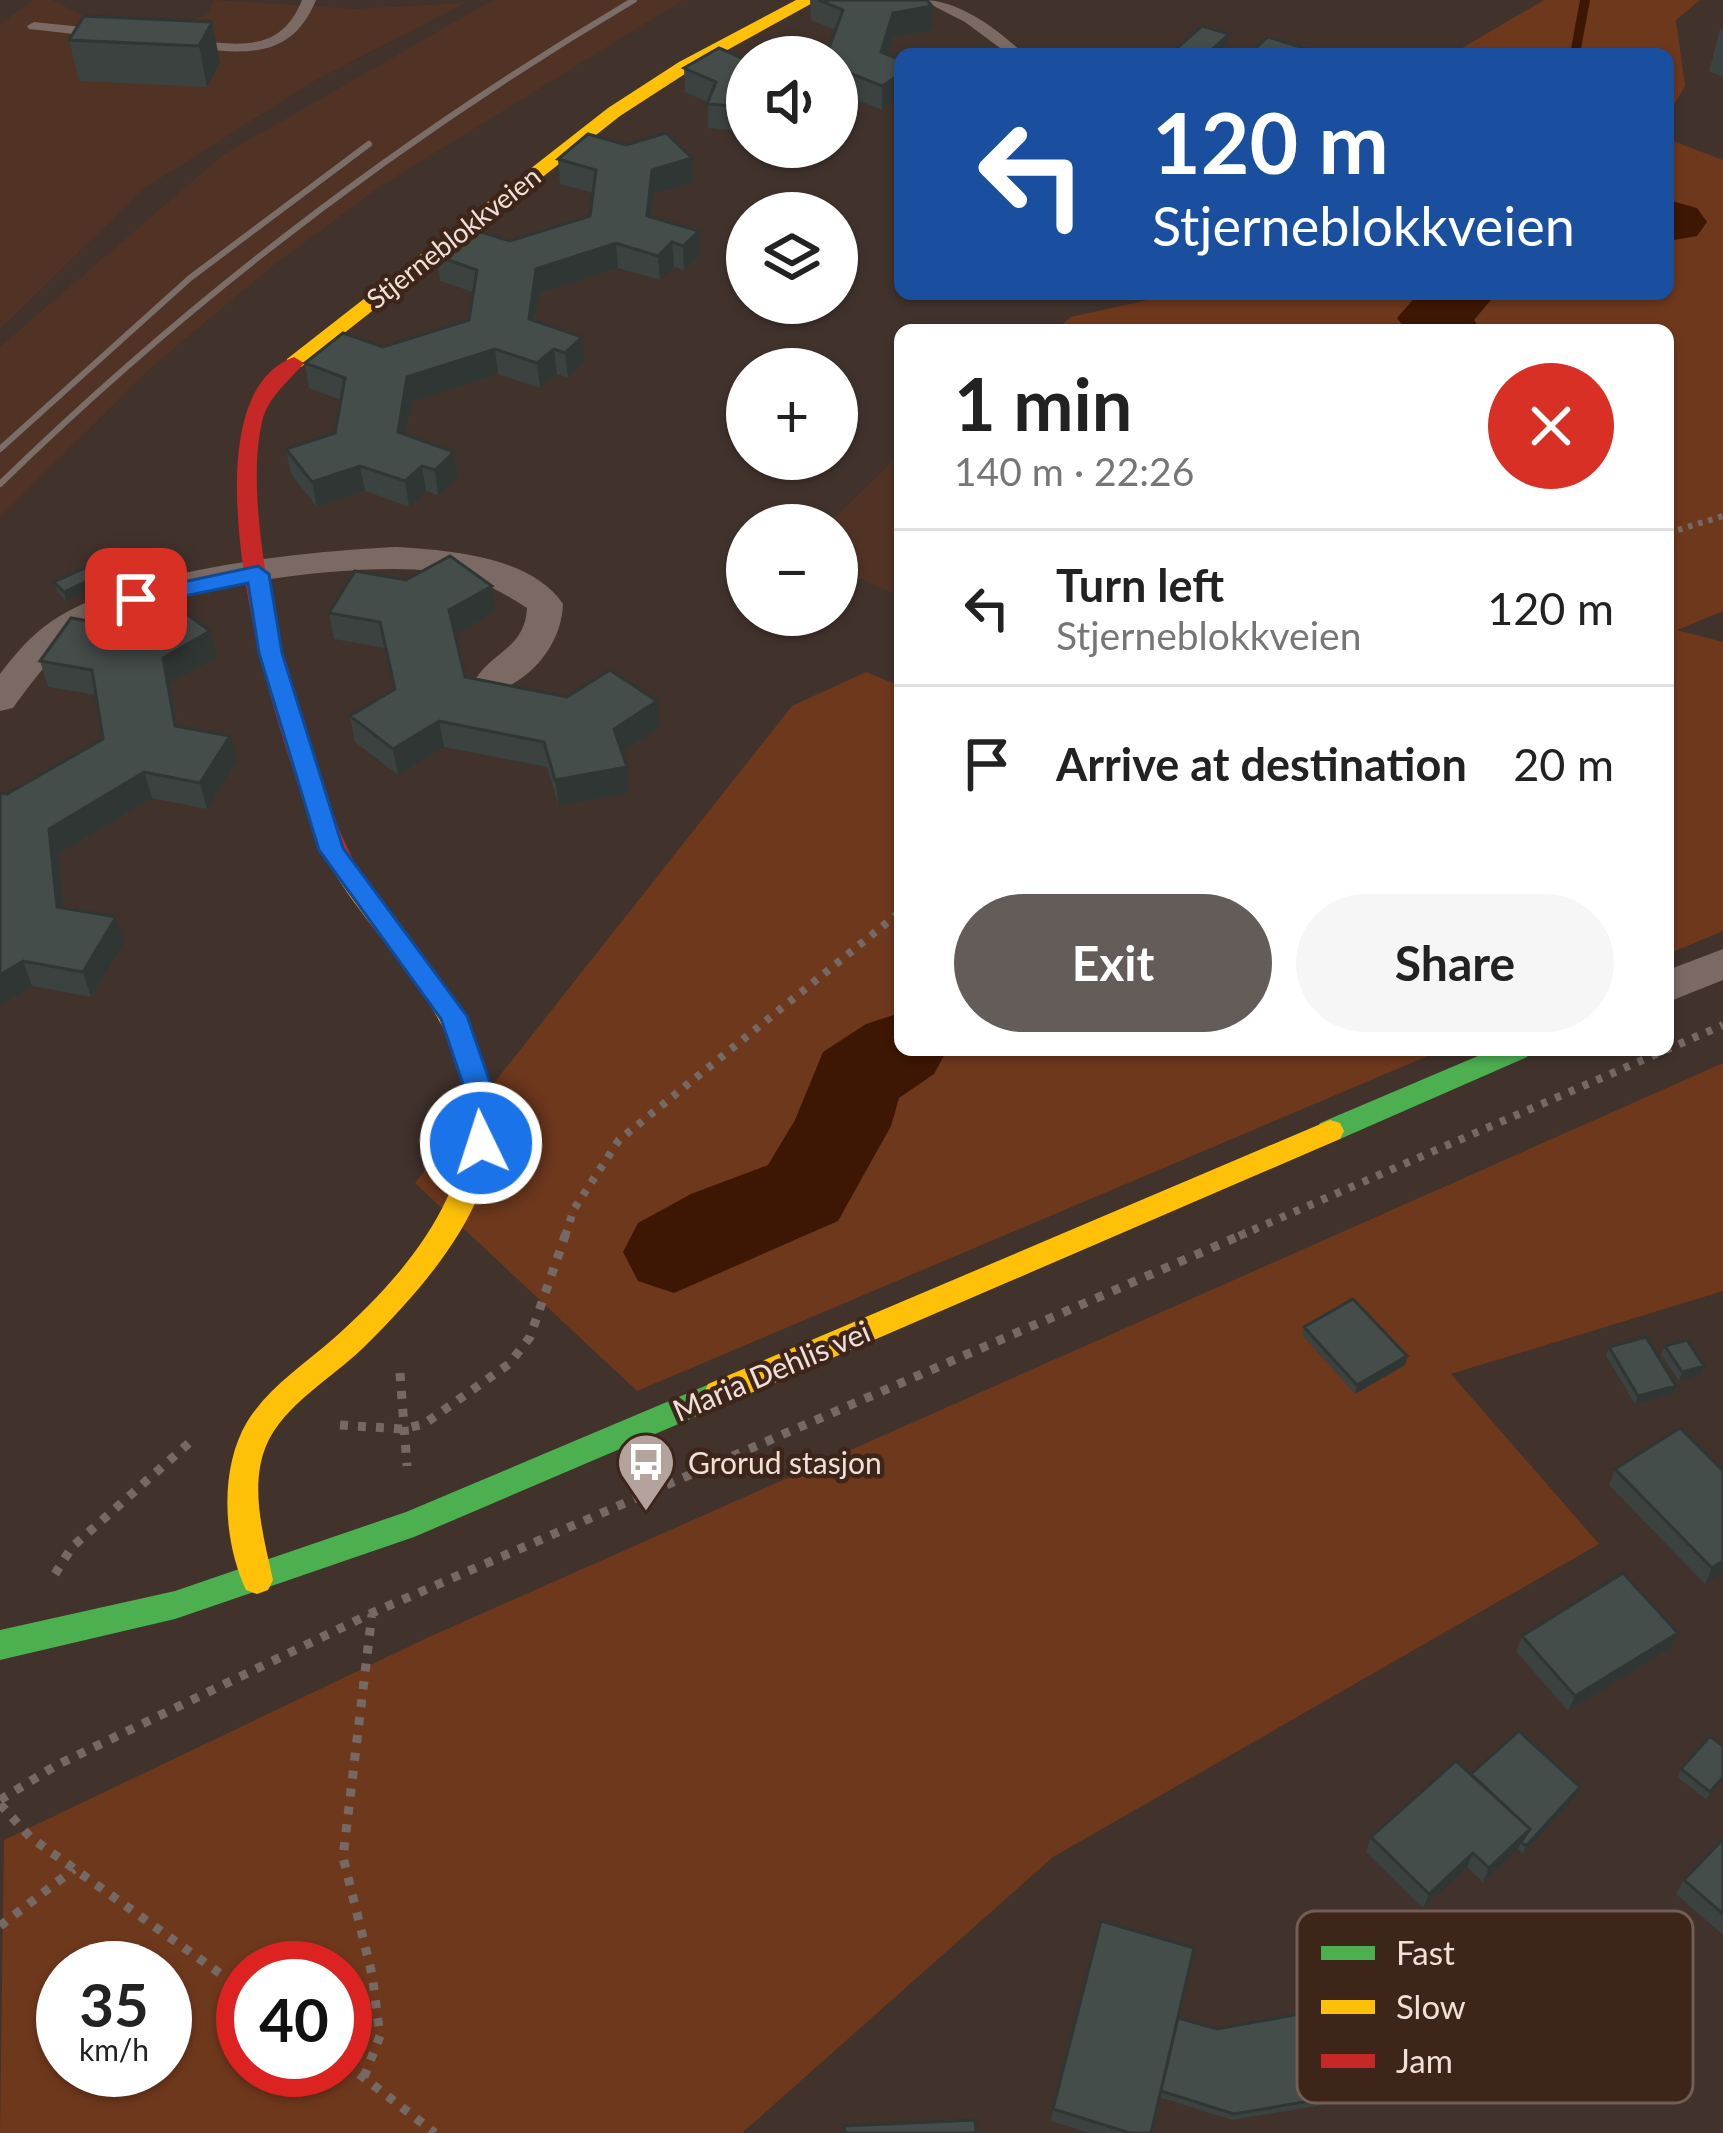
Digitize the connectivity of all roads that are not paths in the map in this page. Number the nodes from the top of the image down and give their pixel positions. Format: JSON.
{"nodes":[{"id":1,"x":309,"y":0,"type":"edge"},
{"id":2,"x":809,"y":0,"type":"edge"},
{"id":3,"x":929,"y":0,"type":"edge"},
{"id":4,"x":34,"y":26,"type":"dead end"},
{"id":5,"x":110,"y":34,"type":"edge"},
{"id":6,"x":173,"y":42,"type":"edge"},
{"id":7,"x":1009,"y":48,"type":"edge"},
{"id":8,"x":258,"y":574,"type":"junction"},
{"id":9,"x":493,"y":680,"type":"edge"},
{"id":10,"x":0,"y":699,"type":"edge"},
{"id":11,"x":1723,"y":964,"type":"edge"},
{"id":12,"x":1674,"y":984,"type":"edge"},
{"id":13,"x":1504,"y":1056,"type":"edge"},
{"id":14,"x":257,"y":1580,"type":"junction"},
{"id":15,"x":3,"y":1647,"type":"edge"}],
"edges":[{"from":1,"to":6,"type":"lane"},
{"from":2,"to":8,"type":"street","name":"Stjerneblokkveien"},
{"from":3,"to":7,"type":"lane"},
{"from":4,"to":5,"type":"lane"},
{"from":8,"to":9,"type":"street"},
{"from":8,"to":10,"type":"street"},
{"from":8,"to":14,"type":"street","name":"Stjerneblokkveien"},
{"from":11,"to":12,"type":"street"},
{"from":13,"to":14,"type":"street","name":"Maria Dehlis vei"},
{"from":14,"to":15,"type":"street","name":"Maria Dehlis vei"}]}
